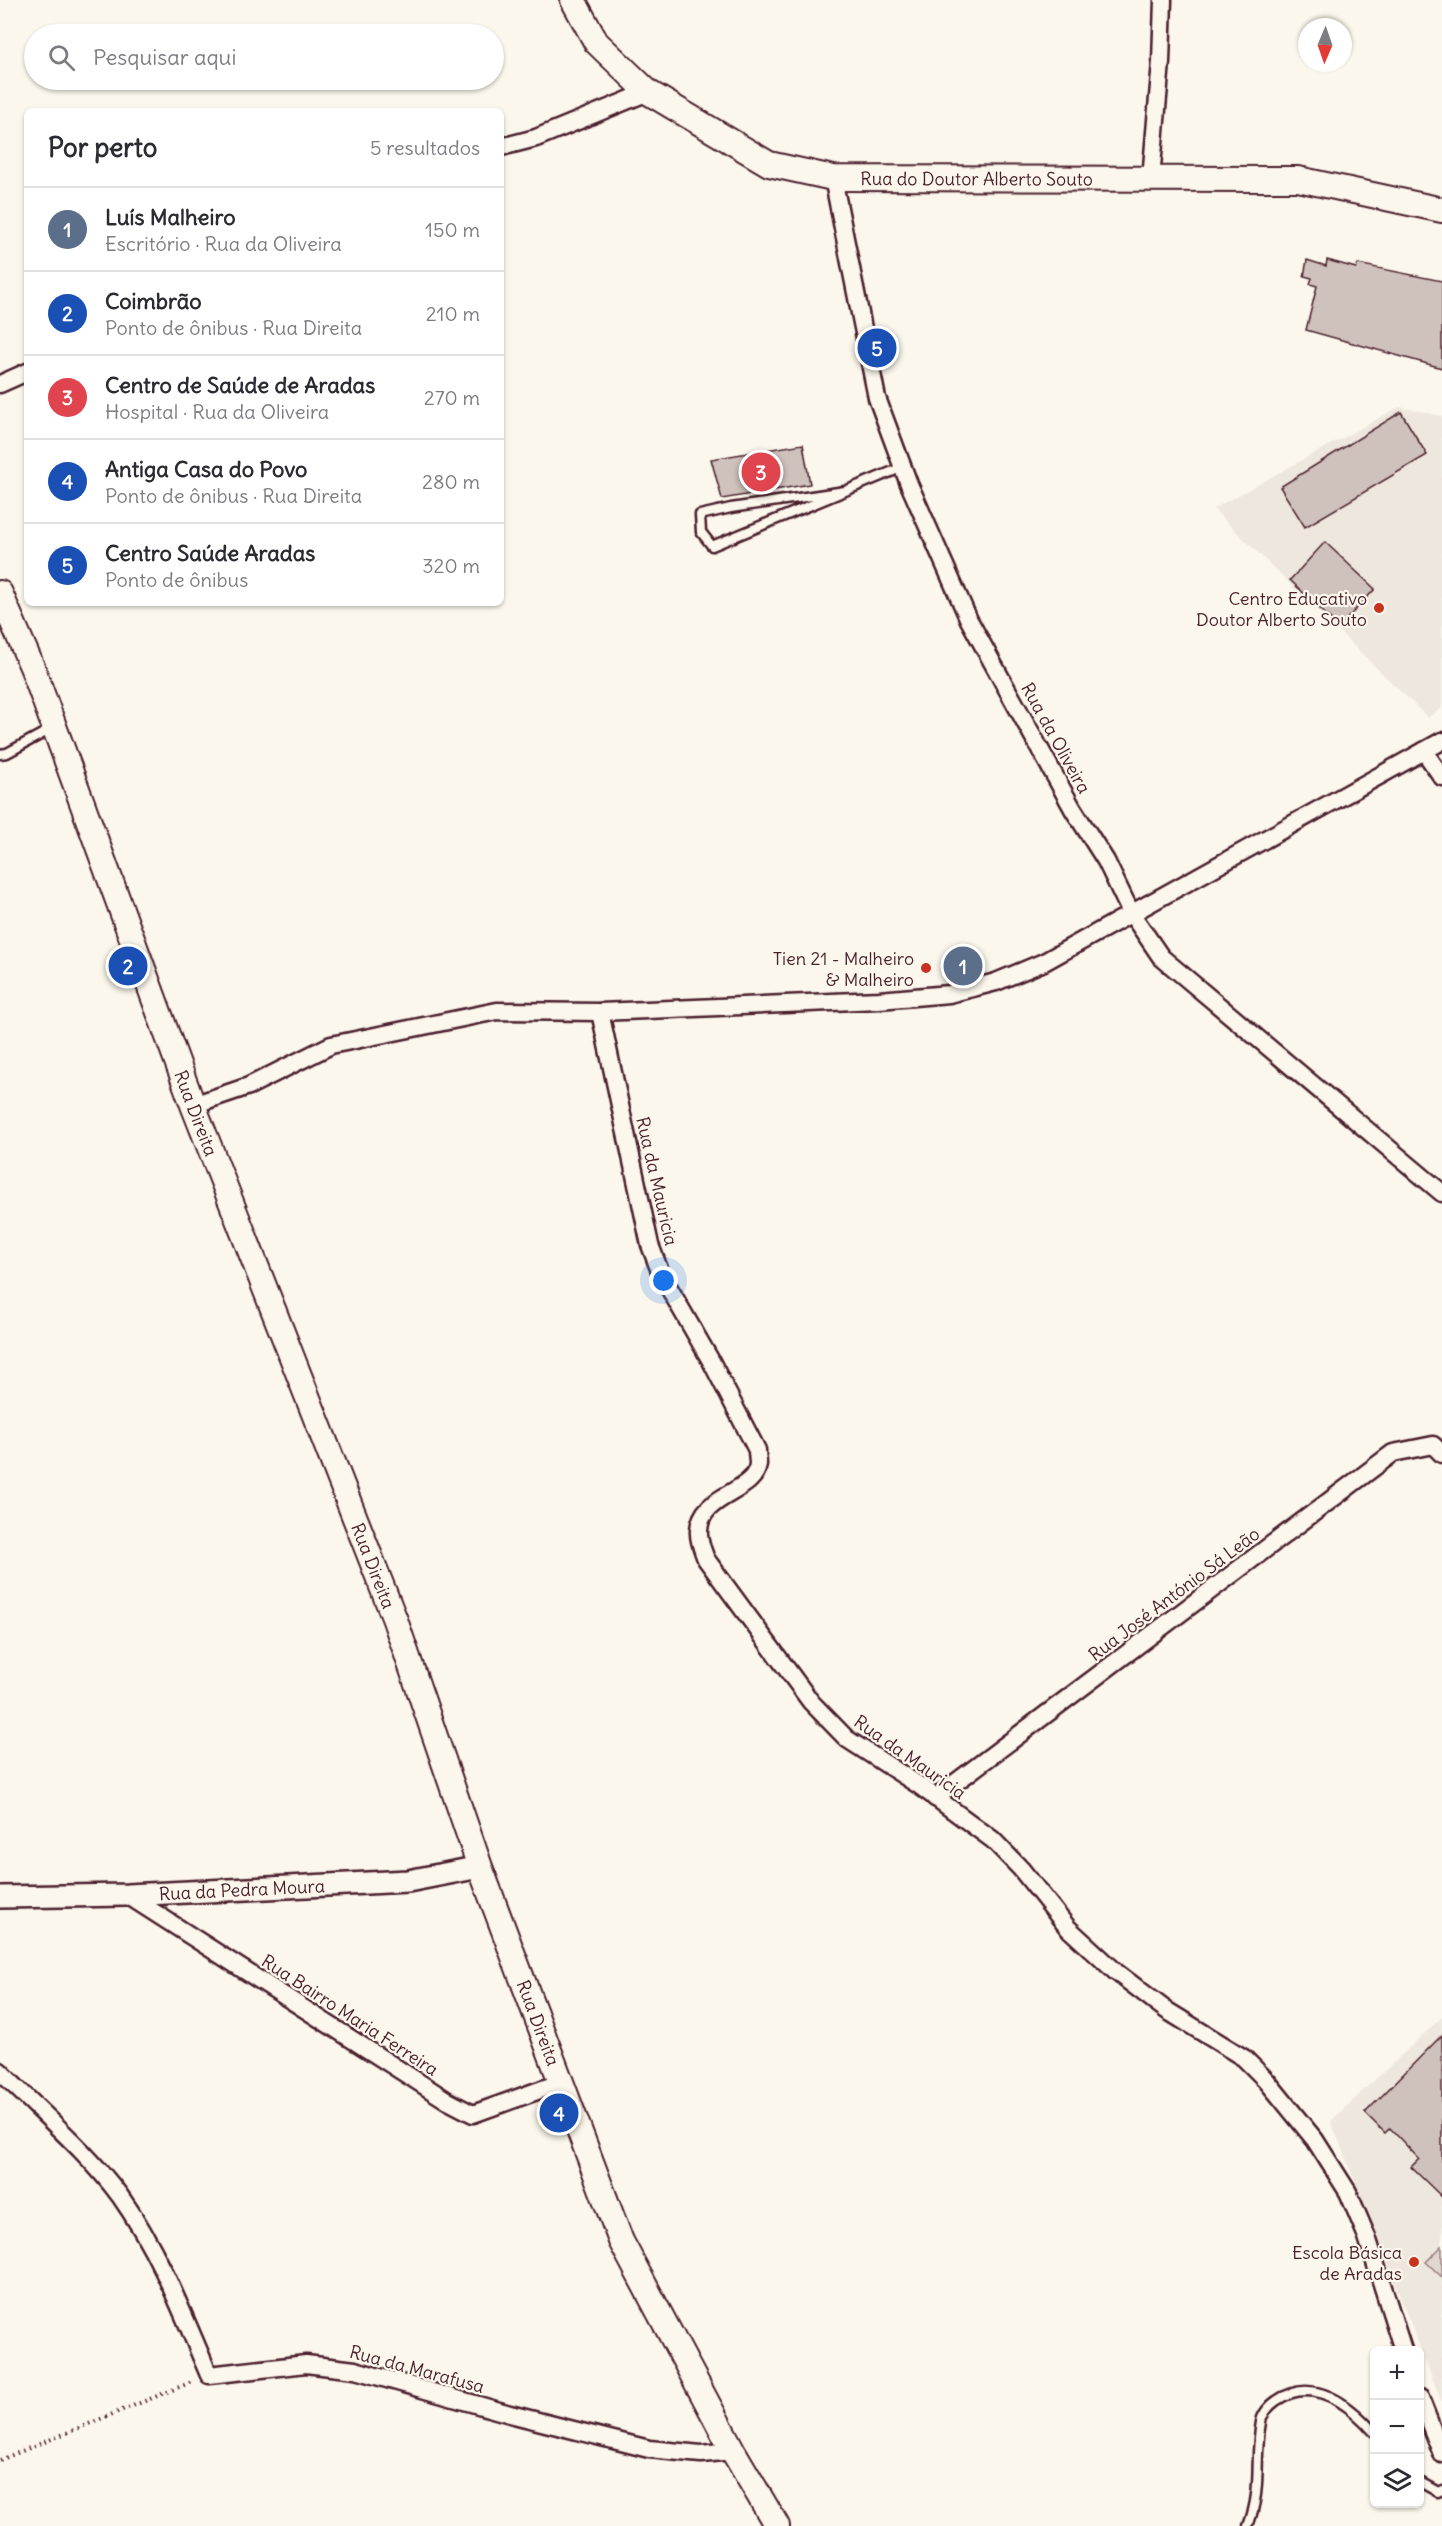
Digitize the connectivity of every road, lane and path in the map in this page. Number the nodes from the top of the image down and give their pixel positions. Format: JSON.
{"nodes":[{"id":1,"x":573,"y":0,"type":"edge"},
{"id":2,"x":1163,"y":0,"type":"edge"},
{"id":3,"x":648,"y":92,"type":"junction"},
{"id":4,"x":504,"y":146,"type":"edge"},
{"id":5,"x":833,"y":178,"type":"junction"},
{"id":6,"x":1151,"y":179,"type":"junction"},
{"id":7,"x":1442,"y":210,"type":"edge"},
{"id":8,"x":24,"y":373,"type":"edge"},
{"id":9,"x":0,"y":384,"type":"edge"},
{"id":10,"x":904,"y":467,"type":"junction"},
{"id":11,"x":845,"y":491,"type":"junction"},
{"id":12,"x":0,"y":593,"type":"edge"},
{"id":13,"x":55,"y":728,"type":"junction"},
{"id":14,"x":1442,"y":741,"type":"edge"},
{"id":15,"x":1424,"y":751,"type":"junction"},
{"id":16,"x":0,"y":754,"type":"edge"},
{"id":17,"x":1442,"y":777,"type":"edge"},
{"id":18,"x":1131,"y":913,"type":"junction"},
{"id":19,"x":600,"y":1012,"type":"junction"},
{"id":20,"x":193,"y":1104,"type":"junction"},
{"id":21,"x":1442,"y":1193,"type":"edge"},
{"id":22,"x":1442,"y":1454,"type":"edge"},
{"id":23,"x":935,"y":1798,"type":"junction"},
{"id":24,"x":480,"y":1868,"type":"junction"},
{"id":25,"x":127,"y":1895,"type":"junction"},
{"id":26,"x":0,"y":1897,"type":"edge"},
{"id":27,"x":0,"y":2071,"type":"edge"},
{"id":28,"x":562,"y":2082,"type":"junction"},
{"id":29,"x":1402,"y":2346,"type":"edge"},
{"id":30,"x":209,"y":2375,"type":"junction"},
{"id":31,"x":1420,"y":2400,"type":"edge"},
{"id":32,"x":1370,"y":2428,"type":"edge"},
{"id":33,"x":733,"y":2451,"type":"junction"},
{"id":34,"x":1442,"y":2454,"type":"edge"},
{"id":35,"x":0,"y":2460,"type":"edge"},
{"id":36,"x":1424,"y":2485,"type":"edge"},
{"id":37,"x":1442,"y":2490,"type":"edge"},
{"id":38,"x":777,"y":2526,"type":"edge"},
{"id":39,"x":1248,"y":2526,"type":"edge"}],
"edges":[{"from":1,"to":3,"type":"main road","name":"Rua do Doutor Alberto Souto"},
{"from":2,"to":6,"type":"street"},
{"from":3,"to":4,"type":"street"},
{"from":3,"to":5,"type":"main road","name":"Rua do Doutor Alberto Souto"},
{"from":5,"to":6,"type":"main road","name":"Rua do Doutor Alberto Souto"},
{"from":5,"to":10,"type":"street","name":"Rua da Oliveira"},
{"from":6,"to":7,"type":"main road","name":"Rua do Doutor Alberto Souto"},
{"from":8,"to":9,"type":"street"},
{"from":10,"to":11,"type":"lane"},
{"from":10,"to":18,"type":"street","name":"Rua da Oliveira"},
{"from":11,"to":11,"type":"lane"},
{"from":12,"to":13,"type":"main road","name":"Rua Direita"},
{"from":13,"to":16,"type":"lane"},
{"from":13,"to":20,"type":"main road","name":"Rua Direita"},
{"from":14,"to":15,"type":"street"},
{"from":15,"to":17,"type":"street"},
{"from":15,"to":18,"type":"street"},
{"from":18,"to":19,"type":"street"},
{"from":18,"to":21,"type":"street","name":"Rua da Oliveira"},
{"from":19,"to":20,"type":"street"},
{"from":19,"to":23,"type":"street","name":"Rua da Mauricia"},
{"from":20,"to":24,"type":"main road","name":"Rua Direita"},
{"from":22,"to":23,"type":"street","name":"Rua José António Sá Leão"},
{"from":23,"to":29,"type":"street","name":"Rua da Mauricia"},
{"from":24,"to":25,"type":"street","name":"Rua da Pedra Moura"},
{"from":24,"to":28,"type":"main road","name":"Rua Direita"},
{"from":25,"to":26,"type":"street","name":"Rua da Pedra Moura"},
{"from":25,"to":28,"type":"street","name":"Rua Bairro Maria Ferreira"},
{"from":27,"to":30,"type":"street"},
{"from":28,"to":33,"type":"main road","name":"Rua Direita"},
{"from":30,"to":33,"type":"street","name":"Rua da Marafusa"},
{"from":30,"to":35,"type":"path"},
{"from":31,"to":34,"type":"street"},
{"from":32,"to":39,"type":"lane"},
{"from":33,"to":38,"type":"main road","name":"Rua Direita"},
{"from":36,"to":37,"type":"lane"}]}
